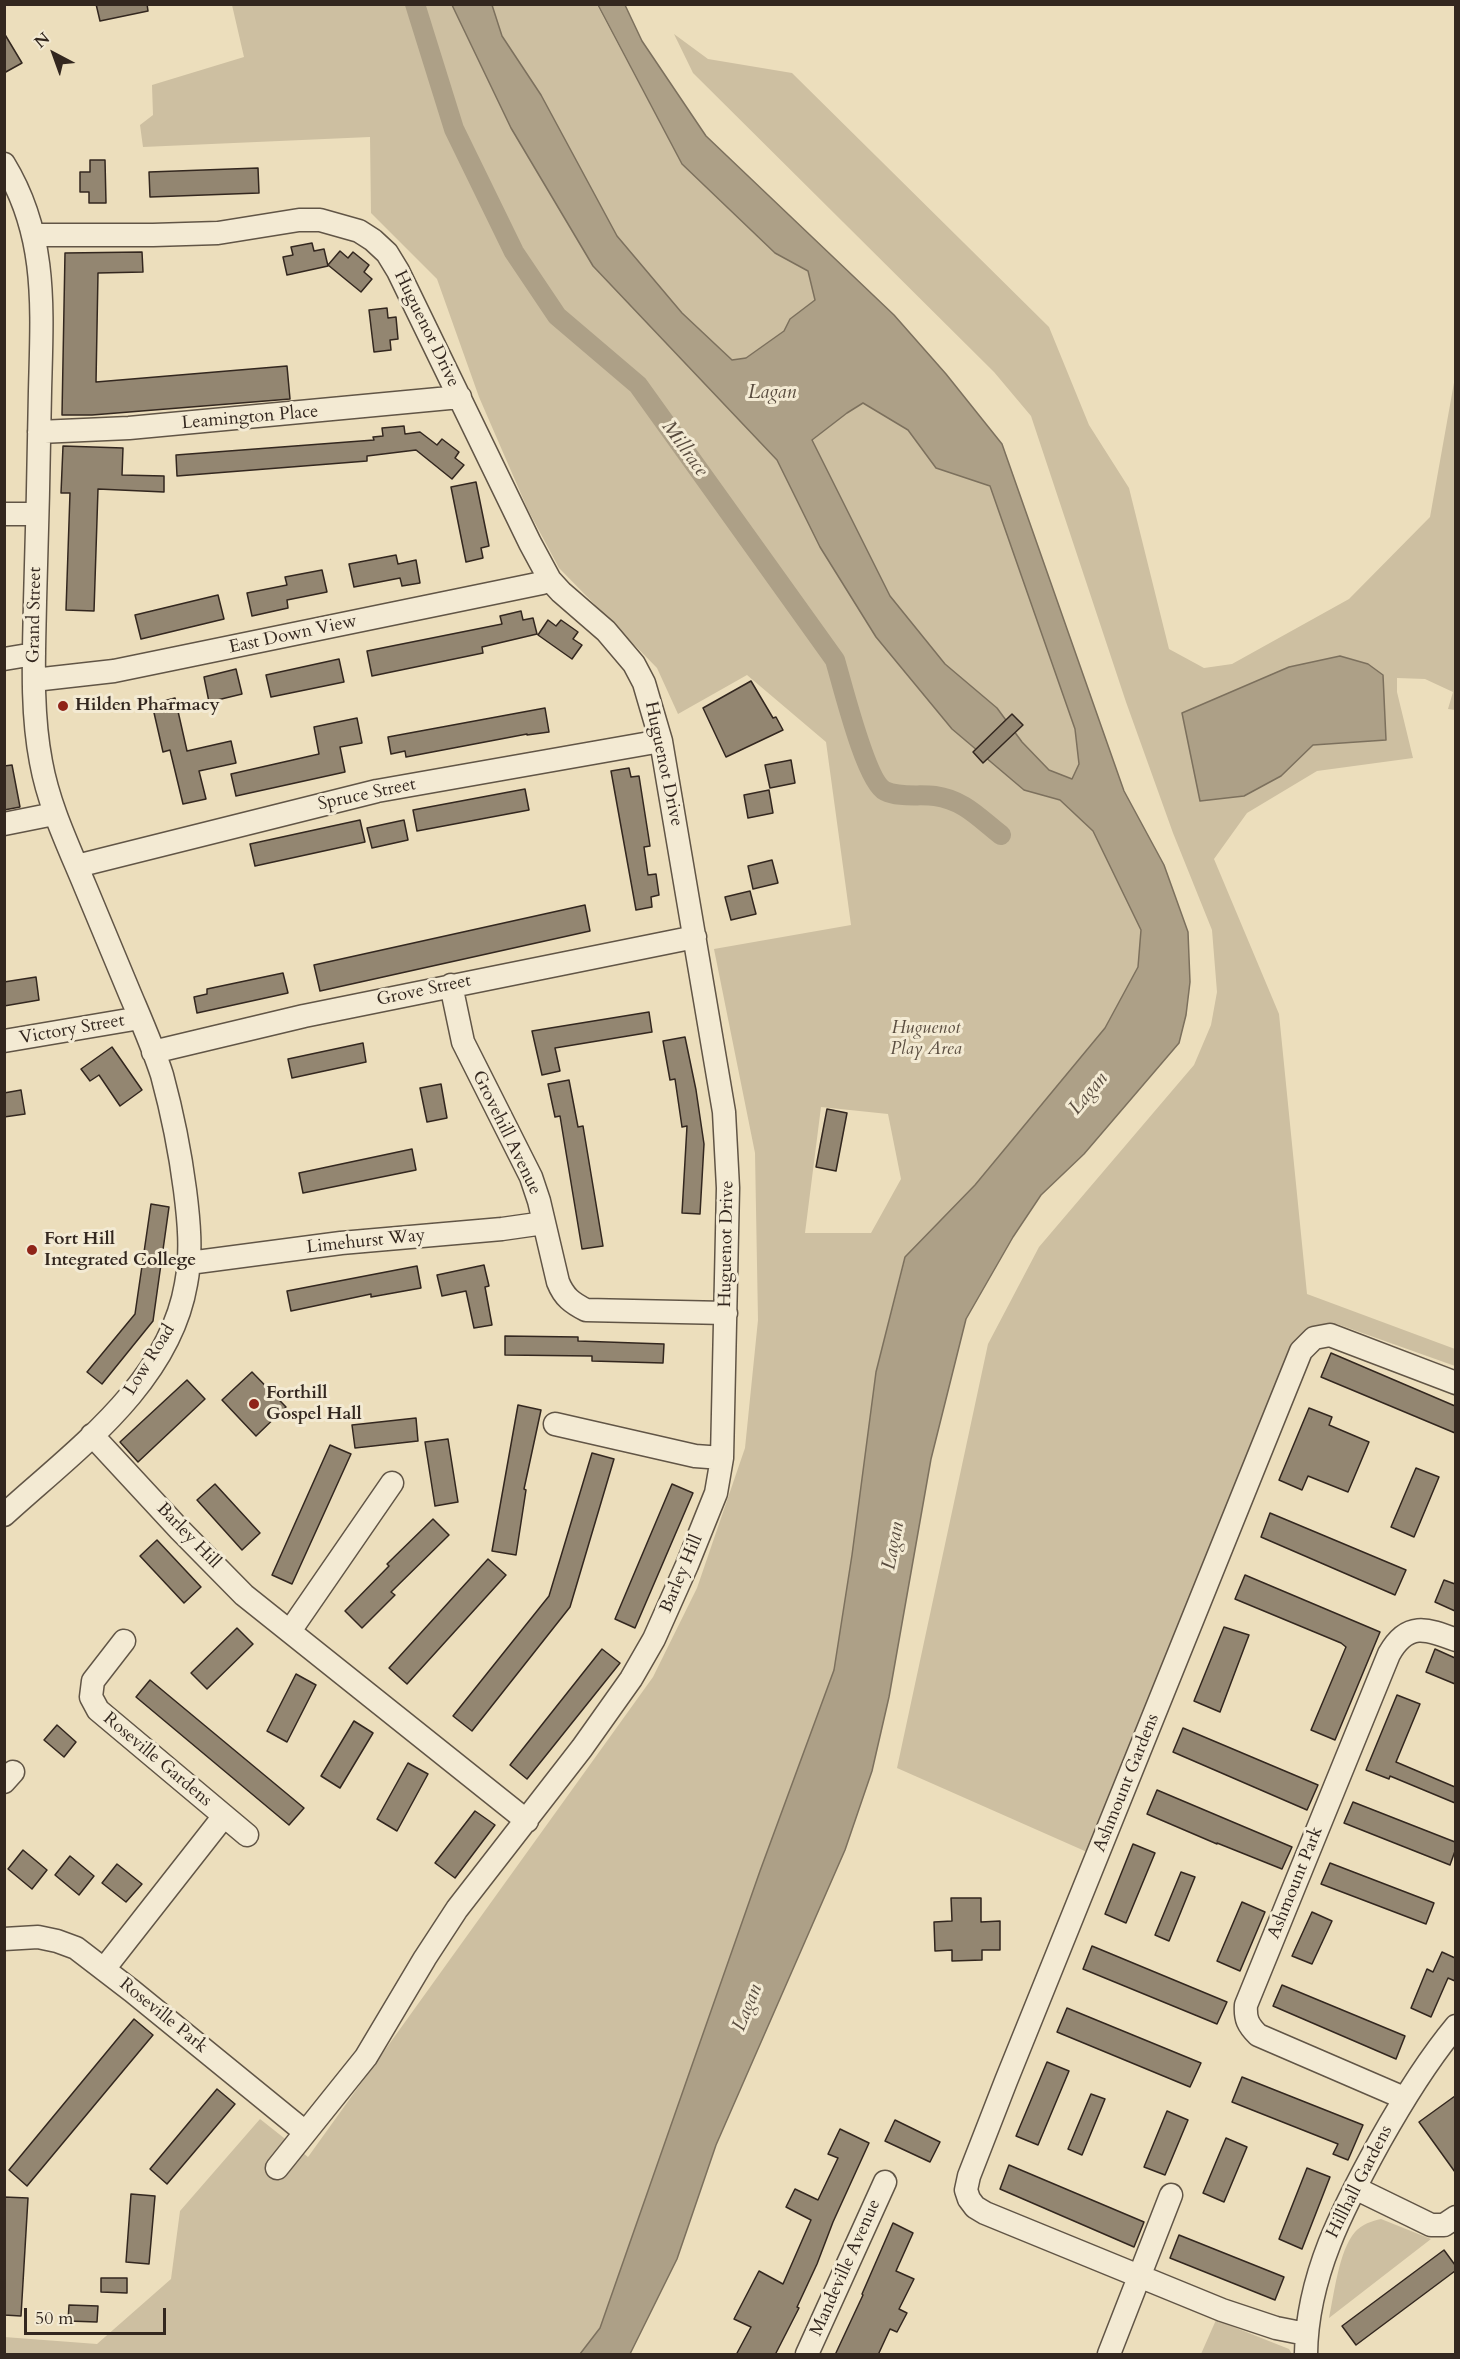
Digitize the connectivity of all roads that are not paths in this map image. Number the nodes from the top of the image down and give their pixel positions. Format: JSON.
{"nodes":[{"id":1,"x":4,"y":164,"type":"edge"},
{"id":2,"x":34,"y":235,"type":"junction"},
{"id":3,"x":460,"y":397,"type":"junction"},
{"id":4,"x":39,"y":432,"type":"junction"},
{"id":5,"x":4,"y":514,"type":"edge"},
{"id":6,"x":37,"y":514,"type":"junction"},
{"id":7,"x":550,"y":580,"type":"junction"},
{"id":8,"x":34,"y":654,"type":"junction"},
{"id":9,"x":4,"y":660,"type":"edge"},
{"id":10,"x":34,"y":680,"type":"junction"},
{"id":11,"x":661,"y":741,"type":"junction"},
{"id":12,"x":54,"y":814,"type":"junction"},
{"id":13,"x":4,"y":824,"type":"edge"},
{"id":14,"x":77,"y":866,"type":"junction"},
{"id":15,"x":695,"y":937,"type":"junction"},
{"id":16,"x":452,"y":985,"type":"junction"},
{"id":17,"x":140,"y":1018,"type":"junction"},
{"id":18,"x":4,"y":1041,"type":"edge"},
{"id":19,"x":153,"y":1052,"type":"junction"},
{"id":20,"x":544,"y":1223,"type":"junction"},
{"id":21,"x":189,"y":1263,"type":"junction"},
{"id":22,"x":726,"y":1313,"type":"junction"},
{"id":23,"x":1455,"y":1383,"type":"edge"},
{"id":24,"x":555,"y":1424,"type":"dead end"},
{"id":25,"x":92,"y":1435,"type":"junction"},
{"id":26,"x":722,"y":1458,"type":"junction"},
{"id":27,"x":392,"y":1483,"type":"dead end"},
{"id":28,"x":4,"y":1515,"type":"edge"},
{"id":29,"x":290,"y":1631,"type":"junction"},
{"id":30,"x":1455,"y":1640,"type":"edge"},
{"id":31,"x":124,"y":1641,"type":"dead end"},
{"id":32,"x":224,"y":1816,"type":"junction"},
{"id":33,"x":527,"y":1821,"type":"junction"},
{"id":34,"x":247,"y":1835,"type":"dead end"},
{"id":35,"x":4,"y":1939,"type":"edge"},
{"id":36,"x":104,"y":1969,"type":"junction"},
{"id":37,"x":1455,"y":2026,"type":"edge"},
{"id":38,"x":1404,"y":2098,"type":"junction"},
{"id":39,"x":305,"y":2132,"type":"junction"},
{"id":40,"x":277,"y":2168,"type":"dead end"},
{"id":41,"x":885,"y":2182,"type":"dead end"},
{"id":42,"x":1355,"y":2188,"type":"junction"},
{"id":43,"x":1171,"y":2195,"type":"dead end"},
{"id":44,"x":1455,"y":2217,"type":"edge"},
{"id":45,"x":1139,"y":2276,"type":"junction"},
{"id":46,"x":1306,"y":2344,"type":"edge"},
{"id":47,"x":807,"y":2355,"type":"edge"},
{"id":48,"x":1109,"y":2355,"type":"edge"}],
"edges":[{"from":1,"to":2,"type":"street","name":"Grand Street"},
{"from":2,"to":3,"type":"street","name":"Huguenot Drive"},
{"from":2,"to":4,"type":"street","name":"Grand Street"},
{"from":3,"to":4,"type":"street","name":"Leamington Place"},
{"from":3,"to":7,"type":"street","name":"Huguenot Drive"},
{"from":4,"to":6,"type":"street","name":"Grand Street"},
{"from":5,"to":6,"type":"street"},
{"from":6,"to":8,"type":"street","name":"Grand Street"},
{"from":7,"to":10,"type":"street","name":"East Down View"},
{"from":7,"to":11,"type":"street","name":"Huguenot Drive"},
{"from":8,"to":9,"type":"street"},
{"from":8,"to":10,"type":"street","name":"Grand Street"},
{"from":10,"to":12,"type":"street","name":"Grand Street"},
{"from":11,"to":14,"type":"street","name":"Spruce Street"},
{"from":11,"to":15,"type":"street","name":"Huguenot Drive"},
{"from":12,"to":13,"type":"street"},
{"from":12,"to":14,"type":"street","name":"Grand Street"},
{"from":14,"to":17,"type":"street","name":"Grand Street"},
{"from":15,"to":16,"type":"street","name":"Grove Street"},
{"from":15,"to":22,"type":"street","name":"Huguenot Drive"},
{"from":16,"to":19,"type":"street","name":"Grove Street"},
{"from":16,"to":20,"type":"street","name":"Grovehill Avenue"},
{"from":17,"to":18,"type":"street","name":"Victory Street"},
{"from":17,"to":19,"type":"street","name":"Grand Street"},
{"from":19,"to":21,"type":"street","name":"Low Road"},
{"from":20,"to":21,"type":"street","name":"Limehurst Way"},
{"from":20,"to":22,"type":"street","name":"Grovehill Avenue"},
{"from":21,"to":25,"type":"street","name":"Low Road"},
{"from":22,"to":26,"type":"street","name":"Huguenot Drive"},
{"from":23,"to":45,"type":"street","name":"Ashmount Gardens"},
{"from":24,"to":26,"type":"street"},
{"from":25,"to":28,"type":"street","name":"Low Road"},
{"from":25,"to":29,"type":"street","name":"Barley Hill"},
{"from":26,"to":33,"type":"street","name":"Barley Hill"},
{"from":27,"to":29,"type":"street"},
{"from":29,"to":33,"type":"street","name":"Barley Hill"},
{"from":30,"to":38,"type":"street","name":"Ashmount Park"},
{"from":31,"to":32,"type":"street","name":"Roseville Gardens"},
{"from":32,"to":34,"type":"street","name":"Roseville Gardens"},
{"from":32,"to":36,"type":"street","name":"Roseville Gardens"},
{"from":33,"to":39,"type":"street","name":"Barley Hill"},
{"from":35,"to":36,"type":"street","name":"Roseville Park"},
{"from":36,"to":39,"type":"street","name":"Roseville Park"},
{"from":37,"to":38,"type":"street","name":"Hillhall Gardens"},
{"from":38,"to":42,"type":"street","name":"Hillhall Gardens"},
{"from":39,"to":40,"type":"street"},
{"from":41,"to":47,"type":"street","name":"Mandeville Avenue"},
{"from":42,"to":44,"type":"street"},
{"from":42,"to":46,"type":"street","name":"Hillhall Gardens"},
{"from":43,"to":45,"type":"street"},
{"from":45,"to":46,"type":"street","name":"Ashmount Gardens"},
{"from":45,"to":48,"type":"street"}]}
